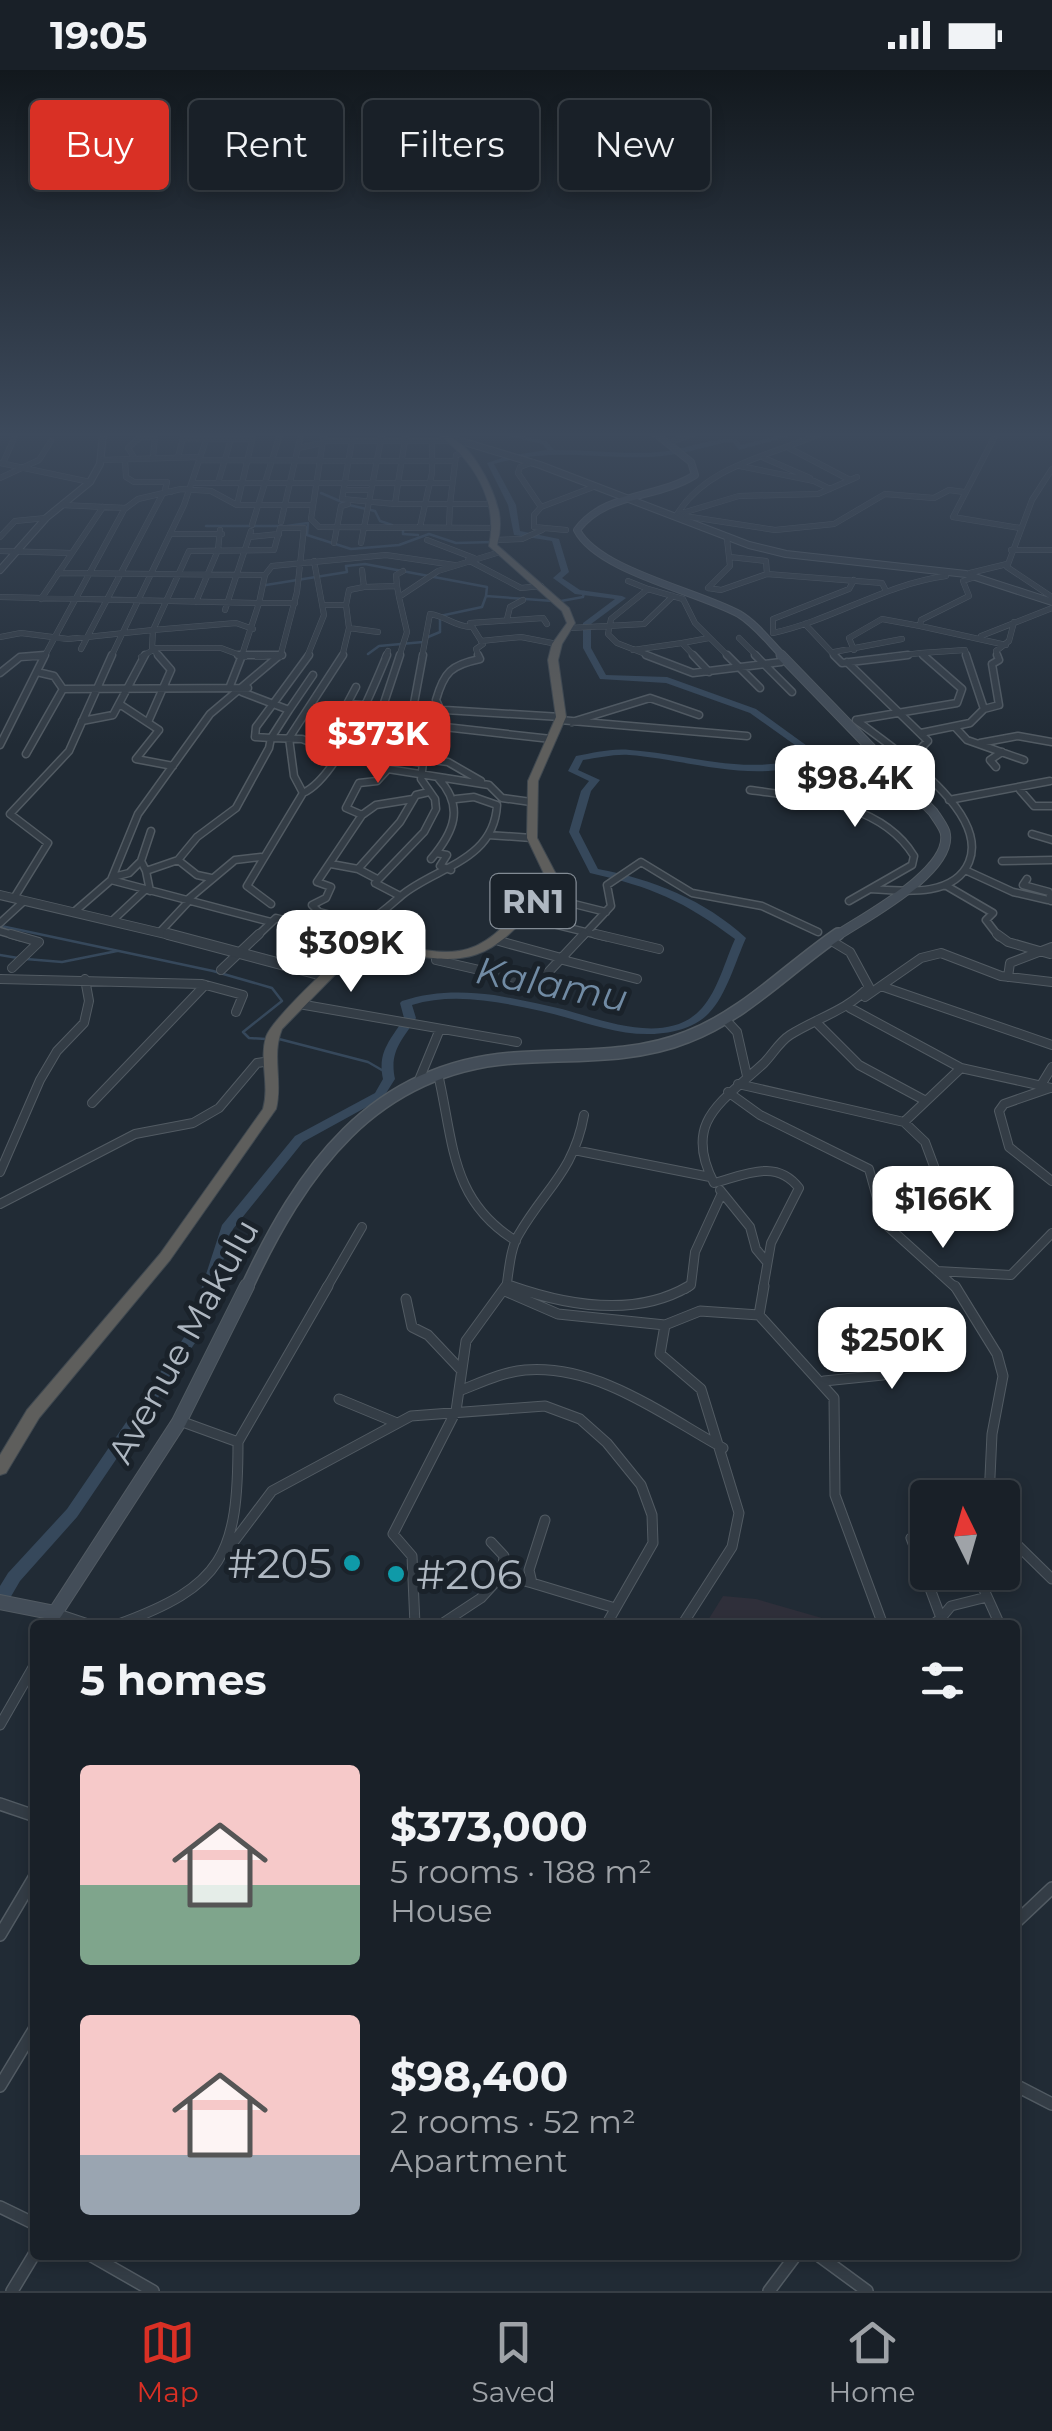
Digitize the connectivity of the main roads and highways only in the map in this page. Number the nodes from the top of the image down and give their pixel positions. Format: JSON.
{"nodes":[{"id":1,"x":495,"y":538,"type":"edge"},
{"id":2,"x":581,"y":538,"type":"edge"},
{"id":3,"x":557,"y":602,"type":"joint"},
{"id":4,"x":271,"y":1039,"type":"joint"},
{"id":5,"x":0,"y":1468,"type":"edge"},
{"id":6,"x":0,"y":1602,"type":"edge"},
{"id":7,"x":53,"y":1619,"type":"edge"}],
"edges":[{"from":1,"to":3,"type":"highway"},
{"from":2,"to":7,"type":"main road","name":"Avenue Makulu"},
{"from":3,"to":4,"type":"highway","number":"RN1"},
{"from":4,"to":5,"type":"highway"},
{"from":6,"to":7,"type":"main road"}]}
